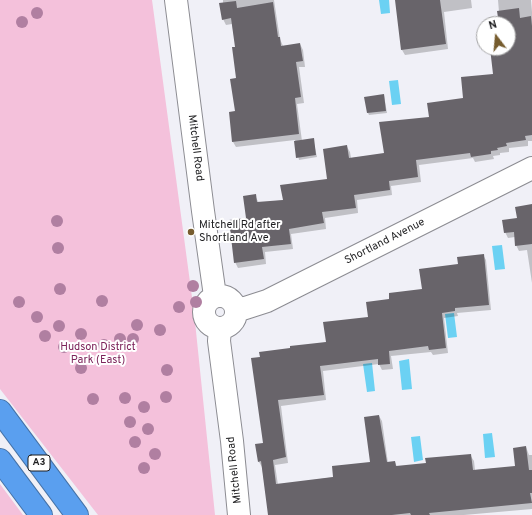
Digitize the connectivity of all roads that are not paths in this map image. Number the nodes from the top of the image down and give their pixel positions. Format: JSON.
{"nodes":[{"id":1,"x":176,"y":0,"type":"edge"},
{"id":2,"x":532,"y":168,"type":"edge"},
{"id":3,"x":215,"y":296,"type":"junction"},
{"id":4,"x":236,"y":312,"type":"junction"},
{"id":5,"x":220,"y":329,"type":"junction"},
{"id":6,"x":0,"y":411,"type":"edge"},
{"id":7,"x":0,"y":460,"type":"edge"},
{"id":8,"x":41,"y":515,"type":"edge"},
{"id":9,"x":78,"y":515,"type":"edge"},
{"id":10,"x":240,"y":515,"type":"edge"}],
"edges":[{"from":1,"to":3,"type":"street","name":"Mitchell Road"},
{"from":2,"to":4,"type":"street","name":"Shortland Avenue"},
{"from":3,"to":4,"type":"street"},
{"from":3,"to":5,"type":"street"},
{"from":4,"to":5,"type":"street"},
{"from":5,"to":10,"type":"street","name":"Mitchell Road"},
{"from":6,"to":9,"type":"highway","number":"A3"},
{"from":7,"to":8,"type":"highway","number":"A3"}]}
